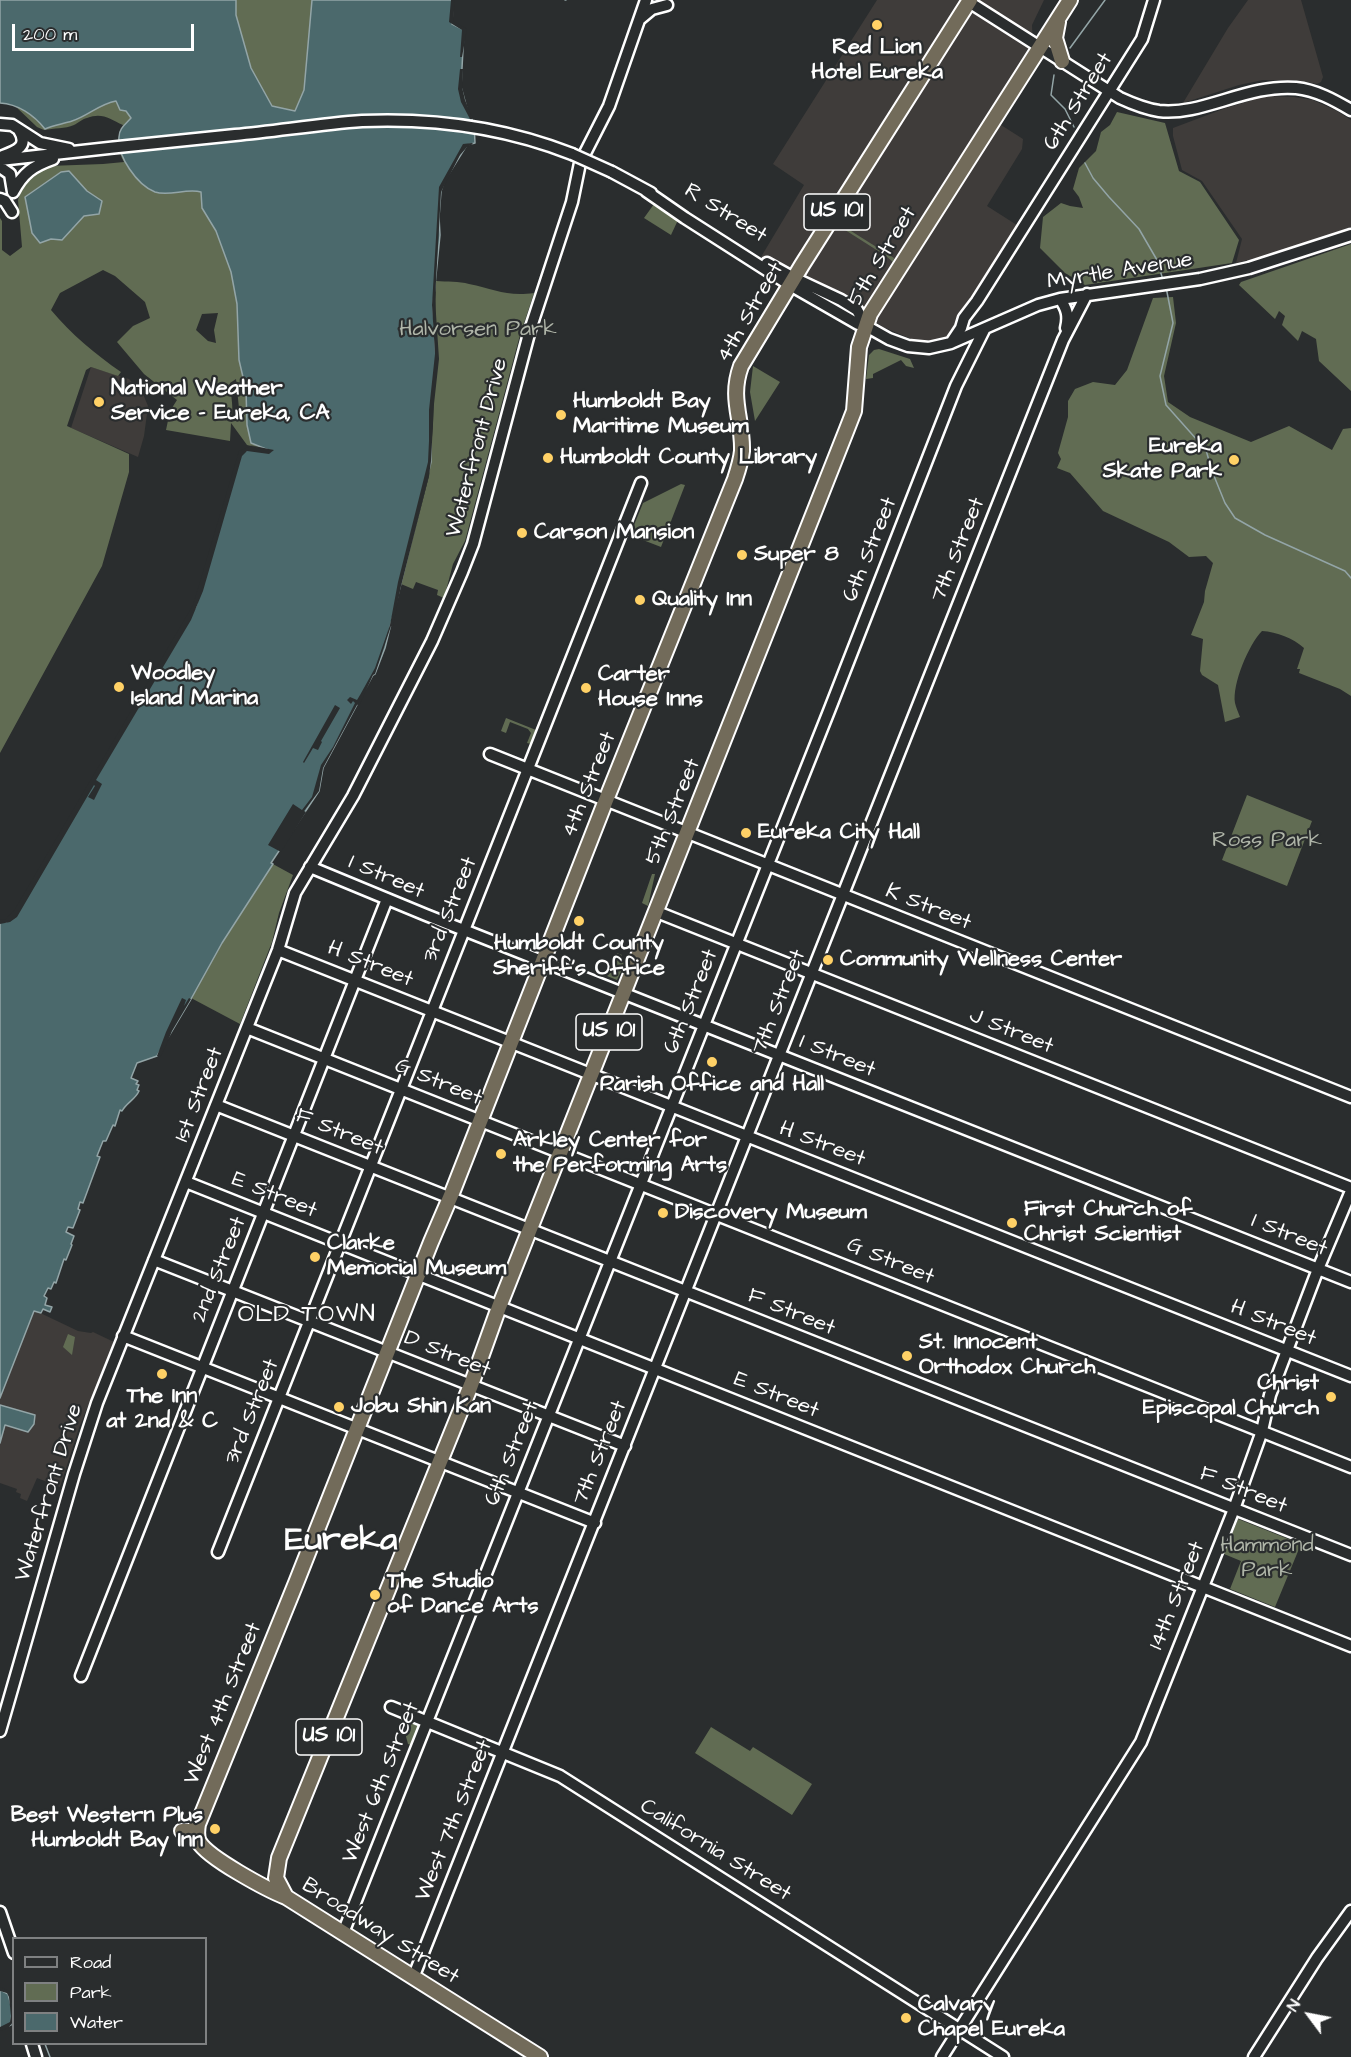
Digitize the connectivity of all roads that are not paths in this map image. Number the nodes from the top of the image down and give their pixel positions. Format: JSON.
{"nodes":[{"id":1,"x":646,"y":0,"type":"edge"},
{"id":2,"x":1070,"y":0,"type":"edge"},
{"id":3,"x":1154,"y":0,"type":"edge"},
{"id":4,"x":970,"y":1,"type":"edge"},
{"id":5,"x":667,"y":5,"type":"dead end"},
{"id":6,"x":1060,"y":15,"type":"junction"},
{"id":7,"x":638,"y":22,"type":"junction"},
{"id":8,"x":1040,"y":46,"type":"junction"},
{"id":9,"x":1062,"y":61,"type":"junction"},
{"id":10,"x":1110,"y":91,"type":"junction"},
{"id":11,"x":1351,"y":110,"type":"edge"},
{"id":12,"x":0,"y":124,"type":"edge"},
{"id":13,"x":19,"y":130,"type":"junction"},
{"id":14,"x":81,"y":151,"type":"junction"},
{"id":15,"x":0,"y":158,"type":"edge"},
{"id":16,"x":0,"y":168,"type":"edge"},
{"id":17,"x":13,"y":192,"type":"junction"},
{"id":18,"x":0,"y":194,"type":"edge"},
{"id":19,"x":0,"y":199,"type":"edge"},
{"id":20,"x":12,"y":212,"type":"dead end"},
{"id":21,"x":1351,"y":235,"type":"edge"},
{"id":22,"x":792,"y":282,"type":"junction"},
{"id":23,"x":1087,"y":294,"type":"junction"},
{"id":24,"x":1060,"y":299,"type":"junction"},
{"id":25,"x":969,"y":312,"type":"junction"},
{"id":26,"x":866,"y":326,"type":"junction"},
{"id":27,"x":984,"y":330,"type":"junction"},
{"id":28,"x":1063,"y":340,"type":"junction"},
{"id":29,"x":951,"y":344,"type":"junction"},
{"id":30,"x":962,"y":370,"type":"junction"},
{"id":31,"x":641,"y":483,"type":"dead end"},
{"id":32,"x":490,"y":754,"type":"dead end"},
{"id":33,"x":528,"y":769,"type":"junction"},
{"id":34,"x":606,"y":800,"type":"junction"},
{"id":35,"x":688,"y":833,"type":"junction"},
{"id":36,"x":767,"y":865,"type":"junction"},
{"id":37,"x":310,"y":867,"type":"junction"},
{"id":38,"x":843,"y":896,"type":"junction"},
{"id":39,"x":387,"y":900,"type":"junction"},
{"id":40,"x":657,"y":912,"type":"junction"},
{"id":41,"x":464,"y":930,"type":"junction"},
{"id":42,"x":735,"y":944,"type":"junction"},
{"id":43,"x":278,"y":950,"type":"junction"},
{"id":44,"x":543,"y":961,"type":"junction"},
{"id":45,"x":812,"y":974,"type":"junction"},
{"id":46,"x":356,"y":980,"type":"junction"},
{"id":47,"x":624,"y":993,"type":"junction"},
{"id":48,"x":432,"y":1011,"type":"junction"},
{"id":49,"x":704,"y":1025,"type":"junction"},
{"id":50,"x":247,"y":1028,"type":"junction"},
{"id":51,"x":511,"y":1043,"type":"junction"},
{"id":52,"x":780,"y":1055,"type":"junction"},
{"id":53,"x":324,"y":1059,"type":"junction"},
{"id":54,"x":592,"y":1075,"type":"junction"},
{"id":55,"x":401,"y":1089,"type":"junction"},
{"id":56,"x":1351,"y":1097,"type":"edge"},
{"id":57,"x":216,"y":1105,"type":"junction"},
{"id":58,"x":671,"y":1106,"type":"junction"},
{"id":59,"x":480,"y":1121,"type":"junction"},
{"id":60,"x":294,"y":1136,"type":"junction"},
{"id":61,"x":748,"y":1137,"type":"junction"},
{"id":62,"x":560,"y":1154,"type":"junction"},
{"id":63,"x":371,"y":1167,"type":"junction"},
{"id":64,"x":186,"y":1182,"type":"junction"},
{"id":65,"x":640,"y":1185,"type":"junction"},
{"id":66,"x":1351,"y":1190,"type":"edge"},
{"id":67,"x":450,"y":1199,"type":"junction"},
{"id":68,"x":264,"y":1213,"type":"junction"},
{"id":69,"x":717,"y":1215,"type":"junction"},
{"id":70,"x":530,"y":1231,"type":"junction"},
{"id":71,"x":340,"y":1244,"type":"junction"},
{"id":72,"x":154,"y":1260,"type":"junction"},
{"id":73,"x":610,"y":1262,"type":"junction"},
{"id":74,"x":1318,"y":1269,"type":"junction"},
{"id":75,"x":417,"y":1275,"type":"junction"},
{"id":76,"x":1351,"y":1282,"type":"edge"},
{"id":77,"x":233,"y":1291,"type":"junction"},
{"id":78,"x":686,"y":1292,"type":"junction"},
{"id":79,"x":499,"y":1307,"type":"junction"},
{"id":80,"x":310,"y":1321,"type":"junction"},
{"id":81,"x":123,"y":1336,"type":"junction"},
{"id":82,"x":579,"y":1339,"type":"junction"},
{"id":83,"x":1287,"y":1350,"type":"junction"},
{"id":84,"x":387,"y":1352,"type":"junction"},
{"id":85,"x":202,"y":1368,"type":"junction"},
{"id":86,"x":656,"y":1369,"type":"junction"},
{"id":87,"x":1351,"y":1376,"type":"edge"},
{"id":88,"x":471,"y":1385,"type":"junction"},
{"id":89,"x":279,"y":1398,"type":"junction"},
{"id":90,"x":549,"y":1416,"type":"junction"},
{"id":91,"x":357,"y":1430,"type":"junction"},
{"id":92,"x":1262,"y":1431,"type":"junction"},
{"id":93,"x":625,"y":1446,"type":"junction"},
{"id":94,"x":440,"y":1461,"type":"junction"},
{"id":95,"x":1351,"y":1467,"type":"edge"},
{"id":96,"x":518,"y":1493,"type":"junction"},
{"id":97,"x":1234,"y":1509,"type":"junction"},
{"id":98,"x":595,"y":1523,"type":"junction"},
{"id":99,"x":218,"y":1552,"type":"dead end"},
{"id":100,"x":1351,"y":1556,"type":"edge"},
{"id":101,"x":296,"y":1583,"type":"joint"},
{"id":102,"x":1203,"y":1587,"type":"junction"},
{"id":103,"x":1351,"y":1646,"type":"edge"},
{"id":104,"x":457,"y":1647,"type":"joint"},
{"id":105,"x":81,"y":1676,"type":"dead end"},
{"id":106,"x":534,"y":1677,"type":"joint"},
{"id":107,"x":390,"y":1707,"type":"dead end"},
{"id":108,"x":428,"y":1722,"type":"junction"},
{"id":109,"x":0,"y":1731,"type":"edge"},
{"id":110,"x":504,"y":1753,"type":"junction"},
{"id":111,"x":198,"y":1824,"type":"junction"},
{"id":112,"x":182,"y":1831,"type":"dead end"},
{"id":113,"x":198,"y":1841,"type":"joint"},
{"id":114,"x":277,"y":1864,"type":"junction"},
{"id":115,"x":241,"y":1872,"type":"junction"},
{"id":116,"x":286,"y":1896,"type":"junction"},
{"id":117,"x":1351,"y":1911,"type":"edge"},
{"id":118,"x":0,"y":1912,"type":"edge"},
{"id":119,"x":343,"y":1933,"type":"junction"},
{"id":120,"x":12,"y":1947,"type":"edge"},
{"id":121,"x":413,"y":1978,"type":"junction"},
{"id":122,"x":960,"y":2029,"type":"junction"},
{"id":123,"x":540,"y":2057,"type":"edge"},
{"id":124,"x":942,"y":2057,"type":"edge"},
{"id":125,"x":1003,"y":2057,"type":"edge"},
{"id":126,"x":1254,"y":2057,"type":"edge"}],
"edges":[{"from":1,"to":7,"type":"street","name":"Waterfront Drive"},
{"from":2,"to":6,"type":"highway","number":"US 101"},
{"from":3,"to":10,"type":"street","name":"6th Street"},
{"from":4,"to":8,"type":"street"},
{"from":4,"to":22,"type":"highway","name":"4th Street","number":"US 101"},
{"from":5,"to":7,"type":"street"},
{"from":6,"to":8,"type":"highway","number":"US 101"},
{"from":6,"to":9,"type":"highway"},
{"from":7,"to":37,"type":"street","name":"Waterfront Drive"},
{"from":8,"to":9,"type":"street"},
{"from":8,"to":26,"type":"highway","name":"5th Street","number":"US 101"},
{"from":9,"to":10,"type":"street"},
{"from":10,"to":11,"type":"street"},
{"from":10,"to":25,"type":"street","name":"6th Street"},
{"from":12,"to":13,"type":"street"},
{"from":13,"to":14,"type":"street"},
{"from":13,"to":15,"type":"street"},
{"from":14,"to":15,"type":"street"},
{"from":14,"to":17,"type":"street"},
{"from":14,"to":22,"type":"street","name":"R Street","bridge":true},
{"from":16,"to":17,"type":"street"},
{"from":17,"to":18,"type":"street"},
{"from":19,"to":20,"type":"street"},
{"from":21,"to":23,"type":"street","name":"Myrtle Avenue"},
{"from":22,"to":26,"type":"street","name":"R Street"},
{"from":22,"to":34,"type":"highway","name":"4th Street","number":"US 101"},
{"from":23,"to":24,"type":"street","name":"Myrtle Avenue"},
{"from":23,"to":28,"type":"street"},
{"from":24,"to":27,"type":"street","name":"Myrtle Avenue"},
{"from":24,"to":28,"type":"street"},
{"from":25,"to":27,"type":"street"},
{"from":25,"to":29,"type":"street","name":"6th Street"},
{"from":26,"to":29,"type":"street","name":"Myrtle Avenue"},
{"from":26,"to":35,"type":"highway","name":"5th Street","number":"US 101"},
{"from":27,"to":29,"type":"street","name":"Myrtle Avenue"},
{"from":27,"to":30,"type":"street","name":"6th Street"},
{"from":28,"to":38,"type":"street","name":"7th Street"},
{"from":29,"to":30,"type":"street"},
{"from":30,"to":36,"type":"street","name":"6th Street"},
{"from":31,"to":33,"type":"street","name":"3rd Street"},
{"from":32,"to":33,"type":"street","name":"K Street"},
{"from":33,"to":34,"type":"street","name":"K Street"},
{"from":33,"to":41,"type":"street","name":"3rd Street"},
{"from":34,"to":35,"type":"street","name":"K Street"},
{"from":34,"to":44,"type":"highway","name":"4th Street","number":"US 101"},
{"from":35,"to":36,"type":"street","name":"K Street"},
{"from":35,"to":40,"type":"highway","name":"5th Street","number":"US 101"},
{"from":36,"to":38,"type":"street","name":"K Street"},
{"from":36,"to":42,"type":"street","name":"6th Street"},
{"from":37,"to":39,"type":"street","name":"I Street"},
{"from":37,"to":43,"type":"street","name":"1st Street"},
{"from":38,"to":45,"type":"street","name":"7th Street"},
{"from":38,"to":56,"type":"street","name":"K Street"},
{"from":39,"to":41,"type":"street","name":"I Street"},
{"from":39,"to":46,"type":"street","name":"2nd Street"},
{"from":40,"to":42,"type":"street","name":"J Street"},
{"from":40,"to":47,"type":"highway","name":"5th Street","number":"US 101"},
{"from":41,"to":44,"type":"street","name":"I Street"},
{"from":41,"to":48,"type":"street","name":"3rd Street"},
{"from":42,"to":45,"type":"street","name":"J Street"},
{"from":42,"to":49,"type":"street","name":"6th Street"},
{"from":43,"to":46,"type":"street","name":"H Street"},
{"from":43,"to":50,"type":"street","name":"1st Street"},
{"from":44,"to":47,"type":"street","name":"I Street"},
{"from":44,"to":51,"type":"highway","name":"4th Street","number":"US 101"},
{"from":45,"to":52,"type":"street","name":"7th Street"},
{"from":45,"to":66,"type":"street","name":"J Street"},
{"from":46,"to":48,"type":"street","name":"H Street"},
{"from":46,"to":53,"type":"street","name":"2nd Street"},
{"from":47,"to":49,"type":"street","name":"I Street"},
{"from":47,"to":54,"type":"highway","name":"5th Street","number":"US 101"},
{"from":48,"to":51,"type":"street","name":"H Street"},
{"from":48,"to":55,"type":"street","name":"3rd Street"},
{"from":49,"to":52,"type":"street","name":"I Street"},
{"from":49,"to":58,"type":"street","name":"6th Street"},
{"from":50,"to":53,"type":"street","name":"G Street"},
{"from":50,"to":57,"type":"street","name":"1st Street"},
{"from":51,"to":54,"type":"street","name":"H Street"},
{"from":51,"to":59,"type":"highway","name":"4th Street","number":"US 101"},
{"from":52,"to":61,"type":"street","name":"7th Street"},
{"from":52,"to":74,"type":"street","name":"I Street"},
{"from":53,"to":55,"type":"street","name":"G Street"},
{"from":53,"to":60,"type":"street","name":"2nd Street"},
{"from":54,"to":58,"type":"street","name":"H Street"},
{"from":54,"to":62,"type":"highway","name":"5th Street","number":"US 101"},
{"from":55,"to":59,"type":"street","name":"G Street"},
{"from":55,"to":63,"type":"street","name":"3rd Street"},
{"from":57,"to":60,"type":"street","name":"F Street"},
{"from":57,"to":64,"type":"street","name":"1st Street"},
{"from":58,"to":61,"type":"street","name":"H Street"},
{"from":58,"to":65,"type":"street","name":"6th Street"},
{"from":59,"to":62,"type":"street","name":"G Street"},
{"from":59,"to":67,"type":"highway","name":"4th Street","number":"US 101"},
{"from":60,"to":63,"type":"street","name":"F Street"},
{"from":60,"to":68,"type":"street","name":"2nd Street"},
{"from":61,"to":69,"type":"street","name":"7th Street"},
{"from":61,"to":83,"type":"street","name":"H Street"},
{"from":62,"to":65,"type":"street","name":"G Street"},
{"from":62,"to":70,"type":"highway","name":"5th Street","number":"US 101"},
{"from":63,"to":67,"type":"street","name":"F Street"},
{"from":63,"to":71,"type":"street","name":"3rd Street"},
{"from":64,"to":68,"type":"street","name":"E Street"},
{"from":64,"to":72,"type":"street","name":"1st Street"},
{"from":65,"to":69,"type":"street","name":"G Street"},
{"from":65,"to":73,"type":"street","name":"6th Street"},
{"from":66,"to":74,"type":"street","name":"14th Street"},
{"from":67,"to":70,"type":"street","name":"F Street"},
{"from":67,"to":75,"type":"highway","name":"4th Street","number":"US 101"},
{"from":68,"to":71,"type":"street","name":"E Street"},
{"from":68,"to":77,"type":"street","name":"2nd Street"},
{"from":69,"to":78,"type":"street","name":"7th Street"},
{"from":69,"to":92,"type":"street","name":"G Street"},
{"from":70,"to":73,"type":"street","name":"F Street"},
{"from":70,"to":79,"type":"highway","name":"5th Street","number":"US 101"},
{"from":71,"to":75,"type":"street","name":"E Street"},
{"from":71,"to":80,"type":"street","name":"3rd Street"},
{"from":72,"to":77,"type":"street","name":"D Street"},
{"from":72,"to":81,"type":"street","name":"1st Street"},
{"from":73,"to":78,"type":"street","name":"F Street"},
{"from":73,"to":82,"type":"street","name":"6th Street"},
{"from":74,"to":76,"type":"street","name":"I Street"},
{"from":74,"to":83,"type":"street","name":"14th Street"},
{"from":75,"to":79,"type":"street","name":"E Street"},
{"from":75,"to":84,"type":"highway","name":"4th Street","number":"US 101"},
{"from":77,"to":80,"type":"street","name":"D Street"},
{"from":77,"to":85,"type":"street","name":"2nd Street"},
{"from":78,"to":86,"type":"street","name":"7th Street"},
{"from":78,"to":97,"type":"street","name":"F Street"},
{"from":79,"to":82,"type":"street","name":"E Street"},
{"from":79,"to":88,"type":"highway","name":"5th Street","number":"US 101"},
{"from":80,"to":84,"type":"street","name":"D Street"},
{"from":80,"to":89,"type":"street","name":"3rd Street"},
{"from":81,"to":85,"type":"street"},
{"from":81,"to":109,"type":"street","name":"Waterfront Drive"},
{"from":82,"to":86,"type":"street","name":"E Street"},
{"from":82,"to":90,"type":"street","name":"6th Street"},
{"from":83,"to":87,"type":"street","name":"H Street"},
{"from":83,"to":92,"type":"street","name":"14th Street"},
{"from":84,"to":88,"type":"street","name":"D Street"},
{"from":84,"to":91,"type":"highway","name":"4th Street","number":"US 101"},
{"from":85,"to":89,"type":"street"},
{"from":85,"to":105,"type":"street","name":"2nd Street"},
{"from":86,"to":93,"type":"street","name":"7th Street"},
{"from":86,"to":102,"type":"street","name":"E Street"},
{"from":88,"to":90,"type":"street","name":"D Street"},
{"from":88,"to":94,"type":"highway","name":"5th Street","number":"US 101"},
{"from":89,"to":91,"type":"street"},
{"from":89,"to":99,"type":"street","name":"3rd Street"},
{"from":90,"to":93,"type":"street","name":"D Street"},
{"from":90,"to":96,"type":"street","name":"6th Street"},
{"from":91,"to":94,"type":"street"},
{"from":91,"to":101,"type":"highway","name":"4th Street","number":"US 101"},
{"from":92,"to":95,"type":"street","name":"G Street"},
{"from":92,"to":97,"type":"street","name":"14th Street"},
{"from":93,"to":98,"type":"street","name":"7th Street"},
{"from":94,"to":96,"type":"street"},
{"from":94,"to":114,"type":"highway","name":"5th Street","number":"US 101"},
{"from":96,"to":98,"type":"street"},
{"from":96,"to":104,"type":"street","name":"6th Street"},
{"from":97,"to":100,"type":"street","name":"F Street"},
{"from":97,"to":102,"type":"street","name":"14th Street"},
{"from":98,"to":106,"type":"street","name":"7th Street"},
{"from":101,"to":111,"type":"highway","name":"West 4th Street","number":"US 101"},
{"from":102,"to":103,"type":"street","name":"E Street"},
{"from":102,"to":122,"type":"street","name":"14th Street"},
{"from":104,"to":108,"type":"street","name":"West 6th Street"},
{"from":106,"to":110,"type":"street","name":"West 7th Street"},
{"from":107,"to":108,"type":"street","name":"California Street"},
{"from":108,"to":110,"type":"street","name":"California Street"},
{"from":108,"to":119,"type":"street","name":"West 6th Street"},
{"from":110,"to":121,"type":"street","name":"West 7th Street"},
{"from":110,"to":122,"type":"street","name":"California Street"},
{"from":111,"to":112,"type":"highway"},
{"from":111,"to":113,"type":"highway","name":"West 4th Street","number":"US 101"},
{"from":113,"to":115,"type":"highway","name":"Broadway Street","number":"US 101"},
{"from":114,"to":115,"type":"highway"},
{"from":114,"to":116,"type":"highway"},
{"from":115,"to":116,"type":"highway","name":"Broadway Street","number":"US 101"},
{"from":116,"to":119,"type":"highway","name":"Broadway Street","number":"US 101"},
{"from":117,"to":126,"type":"street"},
{"from":118,"to":120,"type":"street"},
{"from":119,"to":121,"type":"highway","name":"Broadway Street","number":"US 101"},
{"from":121,"to":123,"type":"highway","name":"Broadway Street","number":"US 101"},
{"from":122,"to":124,"type":"street","name":"14th Street"},
{"from":122,"to":125,"type":"street","name":"California Street"}]}
